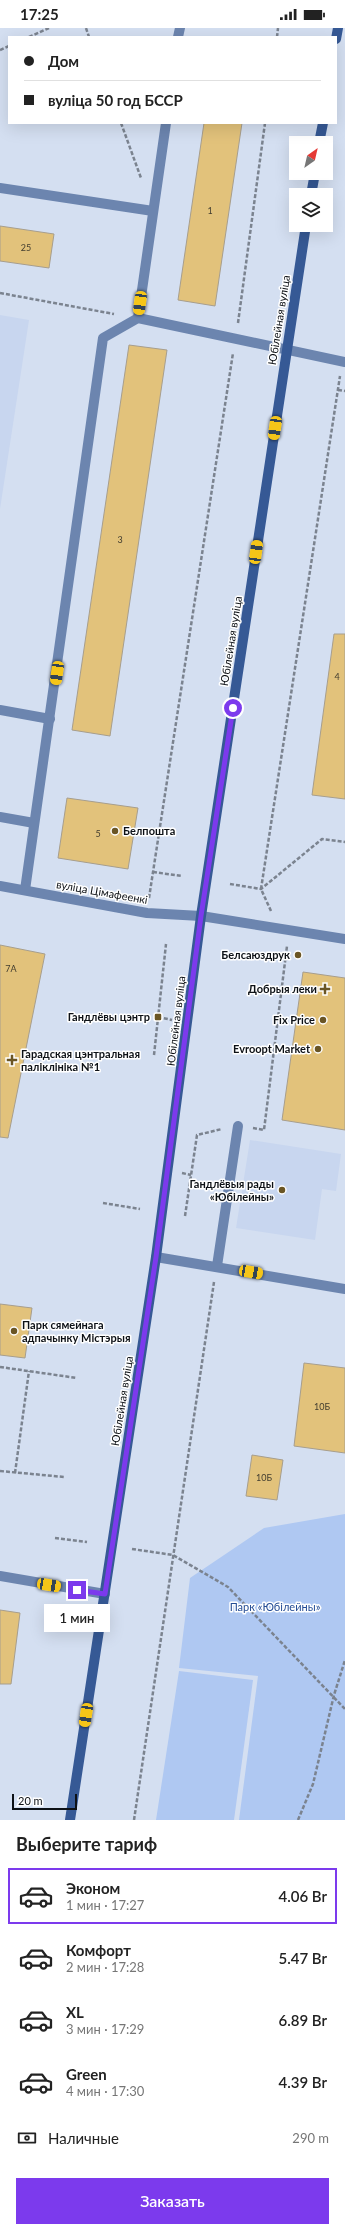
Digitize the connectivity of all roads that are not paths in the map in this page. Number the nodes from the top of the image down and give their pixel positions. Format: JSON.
{"nodes":[{"id":1,"x":166,"y":124,"type":"edge"},
{"id":2,"x":323,"y":124,"type":"edge"},
{"id":3,"x":321,"y":136,"type":"edge"},
{"id":4,"x":0,"y":188,"type":"edge"},
{"id":5,"x":153,"y":211,"type":"junction"},
{"id":6,"x":305,"y":232,"type":"edge"},
{"id":7,"x":138,"y":318,"type":"junction"},
{"id":8,"x":287,"y":350,"type":"junction"},
{"id":9,"x":344,"y":362,"type":"edge"},
{"id":10,"x":0,"y":710,"type":"edge"},
{"id":11,"x":50,"y":719,"type":"junction"},
{"id":12,"x":0,"y":817,"type":"edge"},
{"id":13,"x":34,"y":823,"type":"junction"},
{"id":14,"x":0,"y":886,"type":"edge"},
{"id":15,"x":25,"y":890,"type":"junction"},
{"id":16,"x":201,"y":916,"type":"junction"},
{"id":17,"x":345,"y":939,"type":"edge"},
{"id":18,"x":238,"y":1126,"type":"road end"},
{"id":19,"x":156,"y":1257,"type":"junction"},
{"id":20,"x":216,"y":1266,"type":"junction"},
{"id":21,"x":345,"y":1289,"type":"edge"},
{"id":22,"x":0,"y":1576,"type":"edge"},
{"id":23,"x":105,"y":1594,"type":"junction"},
{"id":24,"x":70,"y":1820,"type":"edge"}],
"edges":[{"from":1,"to":5,"type":"street"},
{"from":2,"to":3,"type":"main road"},
{"from":4,"to":5,"type":"street"},
{"from":5,"to":7,"type":"street"},
{"from":6,"to":8,"type":"main road","name":"Юбілейная вуліца"},
{"from":7,"to":8,"type":"street"},
{"from":7,"to":11,"type":"street"},
{"from":8,"to":9,"type":"street"},
{"from":8,"to":16,"type":"main road","name":"Юбілейная вуліца"},
{"from":10,"to":11,"type":"street"},
{"from":11,"to":13,"type":"street"},
{"from":12,"to":13,"type":"street"},
{"from":13,"to":15,"type":"street"},
{"from":14,"to":15,"type":"street","name":"вуліца Цімафеенкі"},
{"from":15,"to":16,"type":"street","name":"вуліца Цімафеенкі"},
{"from":16,"to":17,"type":"street","name":"вуліца Цімафеенкі"},
{"from":16,"to":19,"type":"main road","name":"Юбілейная вуліца"},
{"from":18,"to":20,"type":"street"},
{"from":19,"to":20,"type":"street"},
{"from":19,"to":23,"type":"main road","name":"Юбілейная вуліца"},
{"from":20,"to":21,"type":"street"},
{"from":22,"to":23,"type":"street"},
{"from":23,"to":24,"type":"main road","name":"Юбілейная вуліца"}]}
